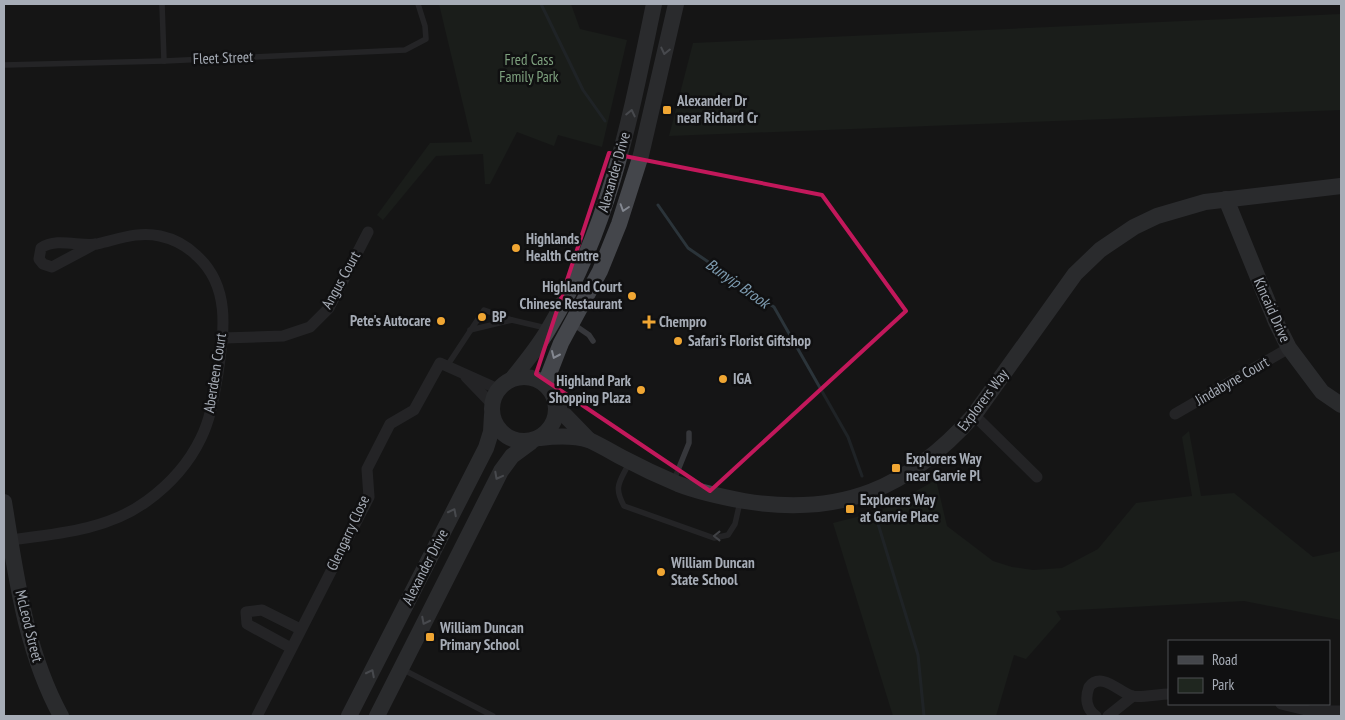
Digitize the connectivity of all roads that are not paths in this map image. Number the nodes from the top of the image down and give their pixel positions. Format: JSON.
{"nodes":[{"id":1,"x":162,"y":4,"type":"edge"},
{"id":2,"x":418,"y":4,"type":"edge"},
{"id":3,"x":654,"y":4,"type":"edge"},
{"id":4,"x":676,"y":4,"type":"edge"},
{"id":5,"x":164,"y":61,"type":"junction"},
{"id":6,"x":4,"y":65,"type":"edge"},
{"id":7,"x":1341,"y":186,"type":"edge"},
{"id":8,"x":1226,"y":199,"type":"junction"},
{"id":9,"x":368,"y":232,"type":"dead end"},
{"id":10,"x":95,"y":244,"type":"dead end"},
{"id":11,"x":512,"y":320,"type":"junction"},
{"id":12,"x":571,"y":323,"type":"junction"},
{"id":13,"x":548,"y":329,"type":"junction"},
{"id":14,"x":470,"y":330,"type":"junction"},
{"id":15,"x":223,"y":338,"type":"junction"},
{"id":16,"x":593,"y":341,"type":"dead end"},
{"id":17,"x":1289,"y":348,"type":"junction"},
{"id":18,"x":447,"y":366,"type":"junction"},
{"id":19,"x":463,"y":374,"type":"junction"},
{"id":20,"x":512,"y":379,"type":"junction"},
{"id":21,"x":545,"y":384,"type":"junction"},
{"id":22,"x":498,"y":389,"type":"junction"},
{"id":23,"x":1341,"y":404,"type":"edge"},
{"id":24,"x":556,"y":406,"type":"junction"},
{"id":25,"x":492,"y":410,"type":"junction"},
{"id":26,"x":1174,"y":414,"type":"dead end"},
{"id":27,"x":974,"y":415,"type":"junction"},
{"id":28,"x":689,"y":433,"type":"dead end"},
{"id":29,"x":536,"y":440,"type":"junction"},
{"id":30,"x":589,"y":440,"type":"junction"},
{"id":31,"x":630,"y":462,"type":"junction"},
{"id":32,"x":1037,"y":477,"type":"dead end"},
{"id":33,"x":673,"y":482,"type":"junction"},
{"id":34,"x":741,"y":500,"type":"junction"},
{"id":35,"x":4,"y":502,"type":"edge"},
{"id":36,"x":10,"y":540,"type":"junction"},
{"id":37,"x":300,"y":630,"type":"junction"},
{"id":38,"x":291,"y":648,"type":"junction"},
{"id":39,"x":401,"y":668,"type":"junction"},
{"id":40,"x":1168,"y":694,"type":"edge"},
{"id":41,"x":1133,"y":696,"type":"junction"},
{"id":42,"x":1285,"y":705,"type":"edge"},
{"id":43,"x":1335,"y":713,"type":"edge"},
{"id":44,"x":61,"y":716,"type":"edge"},
{"id":45,"x":257,"y":716,"type":"edge"},
{"id":46,"x":349,"y":716,"type":"edge"},
{"id":47,"x":377,"y":716,"type":"edge"},
{"id":48,"x":493,"y":716,"type":"edge"},
{"id":49,"x":1096,"y":716,"type":"edge"},
{"id":50,"x":1108,"y":716,"type":"edge"}],
"edges":[{"from":1,"to":5,"type":"lane"},
{"from":2,"to":5,"type":"lane","name":"Fleet Street"},
{"from":13,"to":3,"type":"main road","name":"Alexander Drive","one_way":true},
{"from":4,"to":12,"type":"main road","name":"Alexander Drive","one_way":true},
{"from":5,"to":6,"type":"lane","name":"Fleet Street"},
{"from":7,"to":8,"type":"main road","name":"Explorers Way"},
{"from":8,"to":17,"type":"main road","name":"Kincaid Drive"},
{"from":8,"to":27,"type":"main road","name":"Explorers Way"},
{"from":9,"to":15,"type":"street","name":"Angus Court"},
{"from":10,"to":15,"type":"street","name":"Aberdeen Court"},
{"from":11,"to":13,"type":"lane"},
{"from":11,"to":14,"type":"lane"},
{"from":11,"to":14,"type":"lane"},
{"from":12,"to":16,"type":"lane"},
{"from":12,"to":21,"type":"main road","name":"Alexander Drive","one_way":true},
{"from":13,"to":20,"type":"main road","name":"Alexander Drive"},
{"from":14,"to":18,"type":"lane"},
{"from":15,"to":36,"type":"street","name":"Aberdeen Court"},
{"from":17,"to":23,"type":"main road","name":"Kincaid Drive"},
{"from":17,"to":26,"type":"street","name":"Jindabyne Court"},
{"from":18,"to":19,"type":"street"},
{"from":18,"to":37,"type":"street","name":"Glengarry Close"},
{"from":19,"to":22,"type":"street"},
{"from":19,"to":25,"type":"street"},
{"from":20,"to":21,"type":"main road"},
{"from":20,"to":22,"type":"main road"},
{"from":21,"to":24,"type":"main road"},
{"from":22,"to":25,"type":"main road"},
{"from":24,"to":29,"type":"main road"},
{"from":24,"to":30,"type":"main road","name":"Explorers Way"},
{"from":25,"to":29,"type":"main road"},
{"from":46,"to":25,"type":"main road","name":"Alexander Drive","one_way":true},
{"from":27,"to":32,"type":"street"},
{"from":27,"to":34,"type":"main road","name":"Explorers Way"},
{"from":28,"to":33,"type":"lane"},
{"from":29,"to":30,"type":"main road","name":"Explorers Way"},
{"from":29,"to":39,"type":"main road","name":"Alexander Drive","one_way":true},
{"from":30,"to":31,"type":"main road","name":"Explorers Way"},
{"from":31,"to":33,"type":"main road","name":"Explorers Way"},
{"from":34,"to":31,"type":"lane","one_way":true},
{"from":33,"to":34,"type":"main road","name":"Explorers Way"},
{"from":35,"to":36,"type":"main road","name":"McLeod Street"},
{"from":36,"to":44,"type":"main road","name":"McLeod Street"},
{"from":37,"to":38,"type":"street","name":"Glengarry Close"},
{"from":37,"to":38,"type":"street"},
{"from":38,"to":45,"type":"street","name":"Glengarry Close"},
{"from":39,"to":47,"type":"main road","name":"Alexander Drive"},
{"from":39,"to":48,"type":"lane"},
{"from":40,"to":41,"type":"street"},
{"from":41,"to":49,"type":"street"},
{"from":41,"to":50,"type":"street"},
{"from":42,"to":43,"type":"street"}]}
